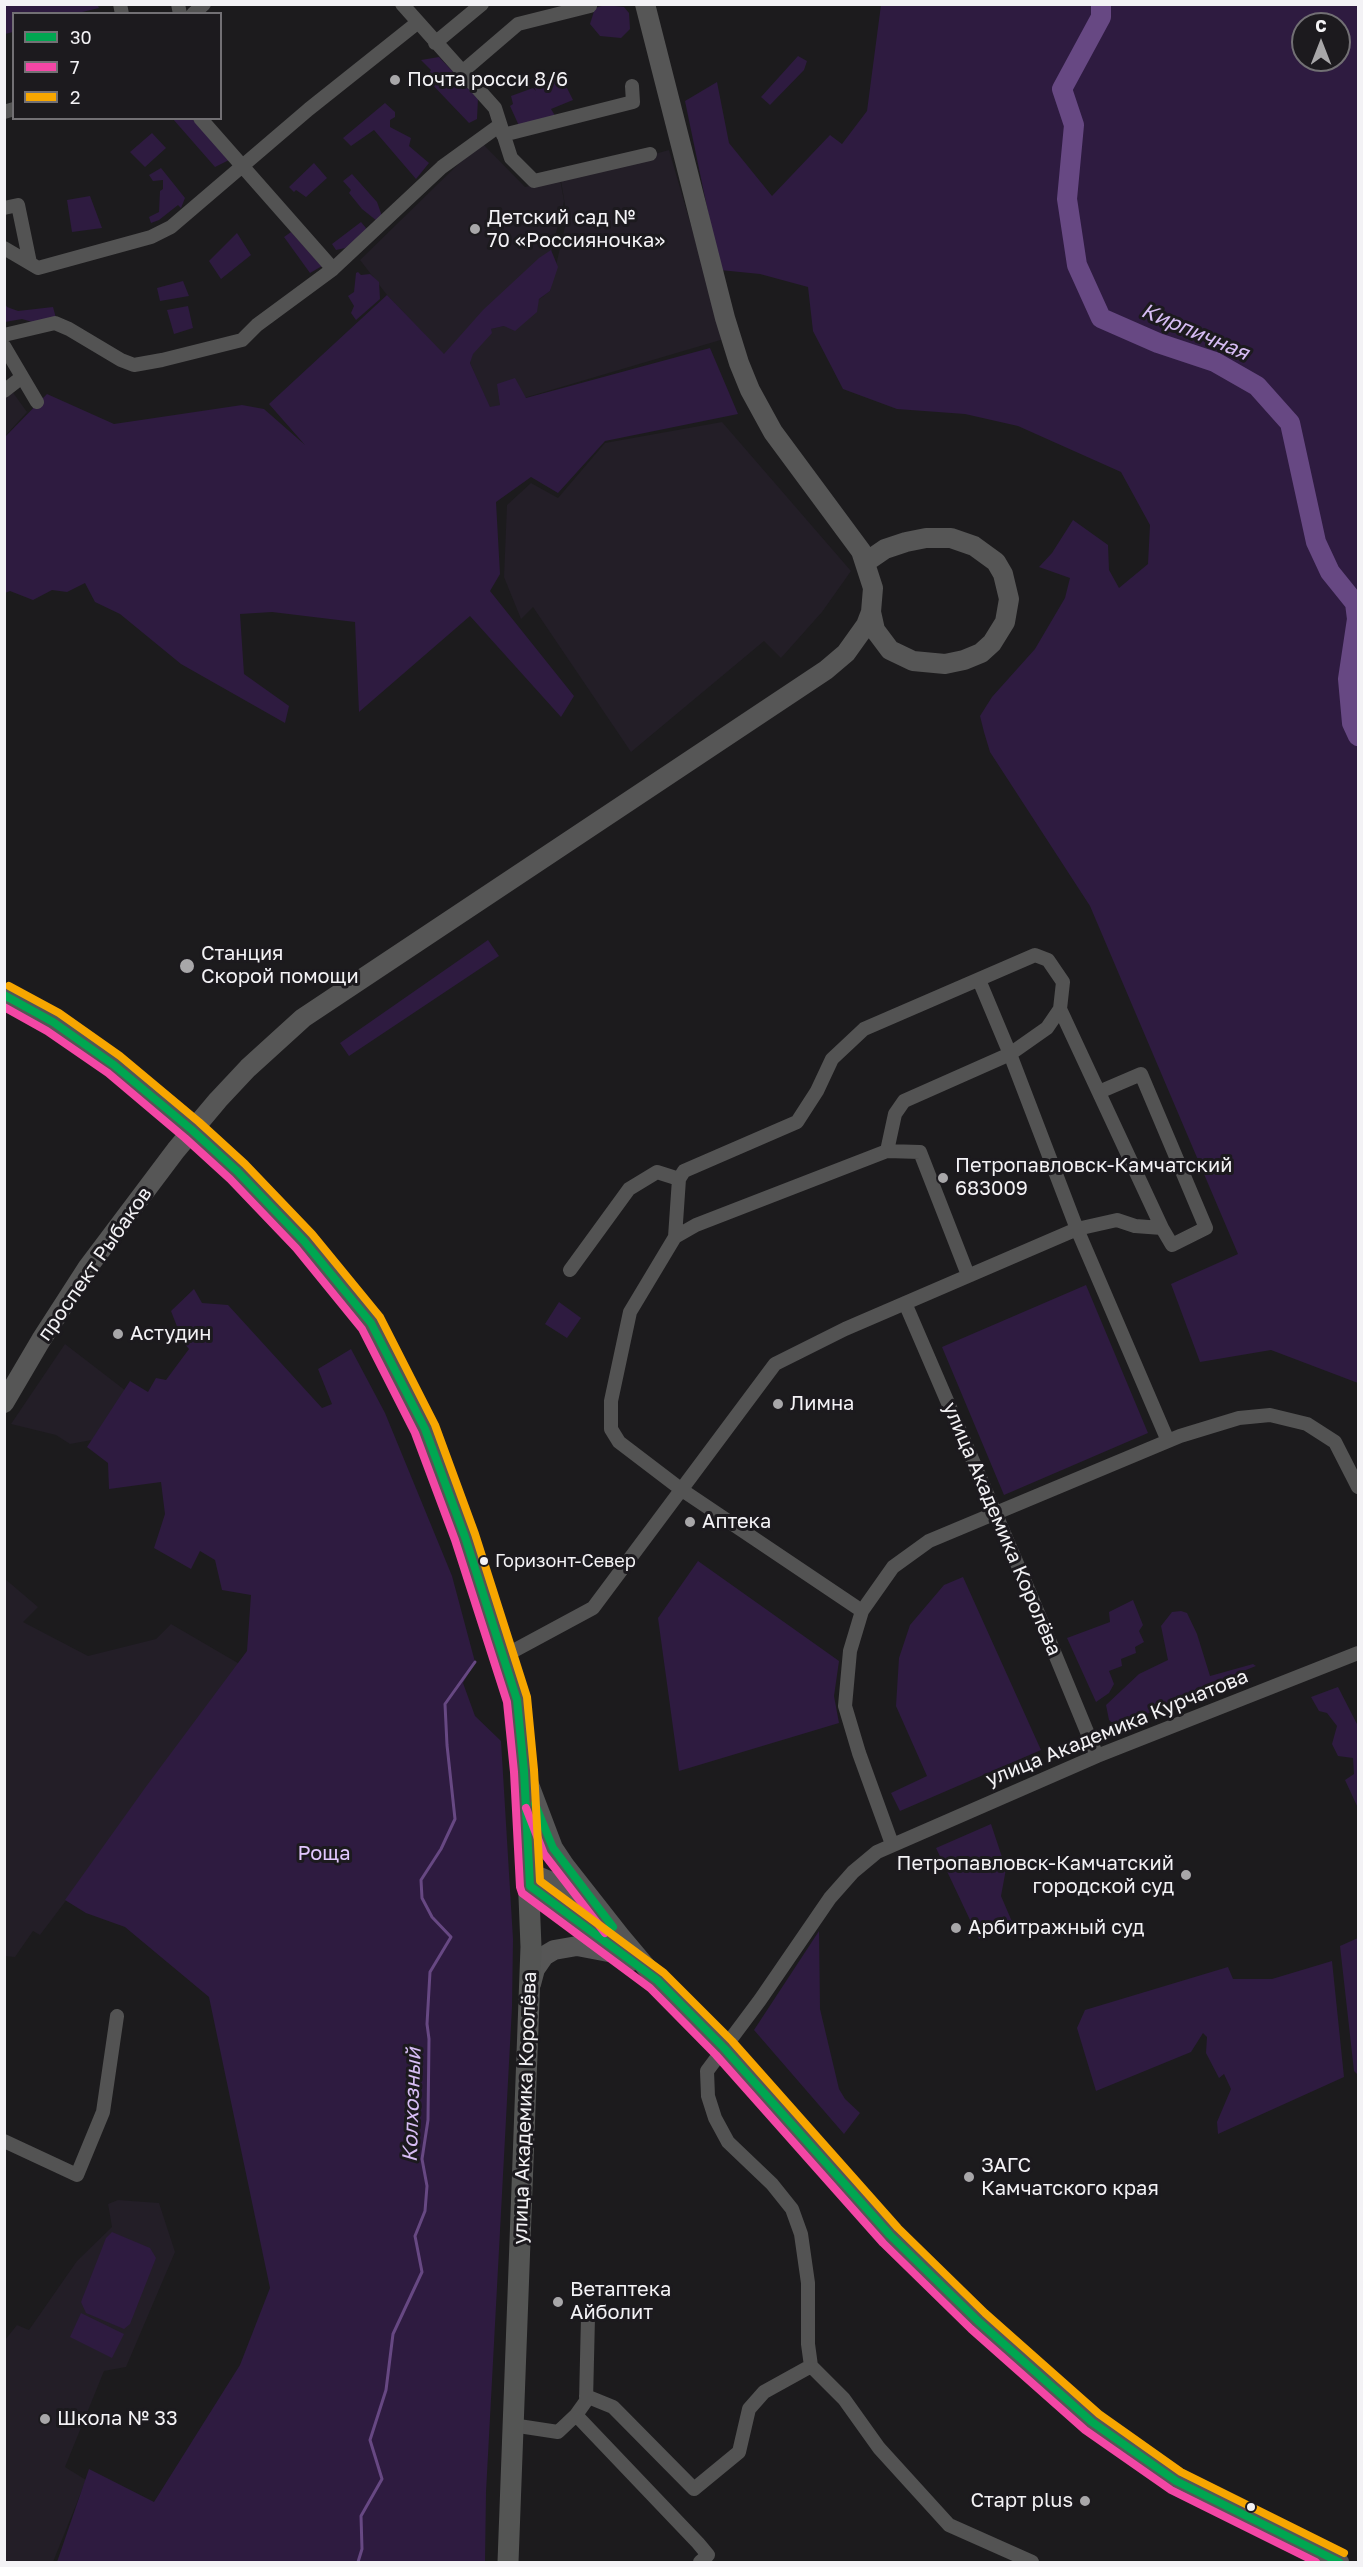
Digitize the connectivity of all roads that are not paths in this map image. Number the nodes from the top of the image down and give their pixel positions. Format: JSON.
{"nodes":[{"id":1,"x":402,"y":4,"type":"edge"},
{"id":2,"x":482,"y":4,"type":"edge"},
{"id":3,"x":645,"y":4,"type":"edge"},
{"id":4,"x":590,"y":6,"type":"edge"},
{"id":5,"x":571,"y":7,"type":"edge"},
{"id":6,"x":417,"y":23,"type":"junction"},
{"id":7,"x":435,"y":43,"type":"junction"},
{"id":8,"x":462,"y":72,"type":"junction"},
{"id":9,"x":632,"y":86,"type":"dead end"},
{"id":10,"x":202,"y":120,"type":"edge"},
{"id":11,"x":502,"y":130,"type":"junction"},
{"id":12,"x":650,"y":154,"type":"dead end"},
{"id":13,"x":243,"y":165,"type":"junction"},
{"id":14,"x":4,"y":208,"type":"edge"},
{"id":15,"x":4,"y":248,"type":"edge"},
{"id":16,"x":30,"y":263,"type":"junction"},
{"id":17,"x":333,"y":269,"type":"junction"},
{"id":18,"x":4,"y":335,"type":"edge"},
{"id":19,"x":4,"y":346,"type":"edge"},
{"id":20,"x":22,"y":377,"type":"junction"},
{"id":21,"x":4,"y":391,"type":"edge"},
{"id":22,"x":37,"y":402,"type":"dead end"},
{"id":23,"x":866,"y":562,"type":"junction"},
{"id":24,"x":871,"y":612,"type":"junction"},
{"id":25,"x":979,"y":980,"type":"junction"},
{"id":26,"x":4,"y":995,"type":"edge"},
{"id":27,"x":1060,"y":1009,"type":"junction"},
{"id":28,"x":1010,"y":1054,"type":"junction"},
{"id":29,"x":1099,"y":1092,"type":"junction"},
{"id":30,"x":192,"y":1130,"type":"junction"},
{"id":31,"x":887,"y":1150,"type":"junction"},
{"id":32,"x":679,"y":1179,"type":"junction"},
{"id":33,"x":1162,"y":1228,"type":"junction"},
{"id":34,"x":1077,"y":1229,"type":"junction"},
{"id":35,"x":675,"y":1237,"type":"junction"},
{"id":36,"x":570,"y":1270,"type":"dead end"},
{"id":37,"x":968,"y":1275,"type":"junction"},
{"id":38,"x":904,"y":1303,"type":"junction"},
{"id":39,"x":4,"y":1403,"type":"edge"},
{"id":40,"x":1168,"y":1441,"type":"junction"},
{"id":41,"x":1359,"y":1487,"type":"edge"},
{"id":42,"x":681,"y":1490,"type":"junction"},
{"id":43,"x":996,"y":1514,"type":"junction"},
{"id":44,"x":862,"y":1611,"type":"junction"},
{"id":45,"x":1359,"y":1653,"type":"edge"},
{"id":46,"x":504,"y":1656,"type":"junction"},
{"id":47,"x":1097,"y":1756,"type":"junction"},
{"id":48,"x":524,"y":1771,"type":"junction"},
{"id":49,"x":892,"y":1844,"type":"junction"},
{"id":50,"x":530,"y":1880,"type":"junction"},
{"id":51,"x":620,"y":1936,"type":"junction"},
{"id":52,"x":624,"y":1955,"type":"junction"},
{"id":53,"x":657,"y":1980,"type":"junction"},
{"id":54,"x":530,"y":1986,"type":"junction"},
{"id":55,"x":117,"y":2016,"type":"dead end"},
{"id":56,"x":724,"y":2048,"type":"junction"},
{"id":57,"x":4,"y":2141,"type":"edge"},
{"id":58,"x":588,"y":2317,"type":"dead end"},
{"id":59,"x":811,"y":2366,"type":"junction"},
{"id":60,"x":586,"y":2396,"type":"junction"},
{"id":61,"x":576,"y":2415,"type":"junction"},
{"id":62,"x":513,"y":2425,"type":"junction"},
{"id":63,"x":508,"y":2562,"type":"edge"},
{"id":64,"x":700,"y":2562,"type":"edge"},
{"id":65,"x":1032,"y":2562,"type":"edge"},
{"id":66,"x":1339,"y":2562,"type":"edge"}],
"edges":[{"from":1,"to":6,"type":"street"},
{"from":2,"to":7,"type":"street"},
{"from":3,"to":23,"type":"main road"},
{"from":4,"to":5,"type":"street"},
{"from":5,"to":8,"type":"street"},
{"from":6,"to":7,"type":"street"},
{"from":6,"to":13,"type":"street"},
{"from":7,"to":8,"type":"street"},
{"from":8,"to":11,"type":"street"},
{"from":9,"to":11,"type":"street"},
{"from":10,"to":13,"type":"street"},
{"from":11,"to":12,"type":"street"},
{"from":11,"to":17,"type":"street"},
{"from":13,"to":16,"type":"street"},
{"from":13,"to":17,"type":"street"},
{"from":14,"to":16,"type":"street"},
{"from":15,"to":16,"type":"street"},
{"from":17,"to":18,"type":"street"},
{"from":19,"to":20,"type":"street"},
{"from":20,"to":21,"type":"street"},
{"from":20,"to":22,"type":"street"},
{"from":23,"to":24,"type":"main road"},
{"from":23,"to":24,"type":"main road"},
{"from":24,"to":30,"type":"main road","name":"проспект Рыбаков"},
{"from":25,"to":27,"type":"street"},
{"from":25,"to":28,"type":"street"},
{"from":25,"to":32,"type":"street"},
{"from":26,"to":30,"type":"main road","name":"улица Академика Королёва"},
{"from":27,"to":28,"type":"street"},
{"from":27,"to":29,"type":"street"},
{"from":28,"to":31,"type":"street"},
{"from":28,"to":34,"type":"street"},
{"from":29,"to":33,"type":"street"},
{"from":29,"to":33,"type":"street"},
{"from":30,"to":39,"type":"main road","name":"проспект Рыбаков"},
{"from":30,"to":46,"type":"main road","name":"улица Академика Королёва"},
{"from":31,"to":35,"type":"street"},
{"from":31,"to":37,"type":"street"},
{"from":32,"to":35,"type":"street"},
{"from":32,"to":36,"type":"street"},
{"from":33,"to":34,"type":"street"},
{"from":34,"to":37,"type":"street"},
{"from":34,"to":40,"type":"street"},
{"from":35,"to":42,"type":"street"},
{"from":37,"to":38,"type":"street"},
{"from":38,"to":42,"type":"street"},
{"from":38,"to":43,"type":"street","name":"улица Академика Королёва"},
{"from":40,"to":41,"type":"street"},
{"from":40,"to":43,"type":"street"},
{"from":42,"to":44,"type":"street"},
{"from":42,"to":46,"type":"street"},
{"from":43,"to":44,"type":"street"},
{"from":43,"to":47,"type":"street","name":"улица Академика Королёва"},
{"from":44,"to":49,"type":"street"},
{"from":45,"to":47,"type":"street","name":"улица Академика Курчатова"},
{"from":46,"to":48,"type":"main road","name":"улица Академика Королёва"},
{"from":47,"to":49,"type":"street","name":"улица Академика Курчатова"},
{"from":48,"to":50,"type":"main road","name":"улица Академика Королёва"},
{"from":48,"to":51,"type":"main road"},
{"from":49,"to":56,"type":"street","name":"улица Академика Курчатова"},
{"from":50,"to":51,"type":"main road"},
{"from":50,"to":52,"type":"main road"},
{"from":50,"to":54,"type":"main road","name":"улица Академика Королёва"},
{"from":51,"to":53,"type":"main road"},
{"from":52,"to":53,"type":"main road"},
{"from":52,"to":54,"type":"main road"},
{"from":53,"to":56,"type":"main road"},
{"from":54,"to":62,"type":"main road","name":"улица Академика Королёва"},
{"from":55,"to":57,"type":"street"},
{"from":56,"to":59,"type":"street","name":"улица Академика Курчатова"},
{"from":56,"to":66,"type":"main road"},
{"from":58,"to":60,"type":"street"},
{"from":59,"to":60,"type":"street"},
{"from":59,"to":65,"type":"street"},
{"from":60,"to":61,"type":"street"},
{"from":61,"to":62,"type":"street"},
{"from":61,"to":64,"type":"street"},
{"from":62,"to":63,"type":"main road","name":"улица Академика Королёва"}]}
